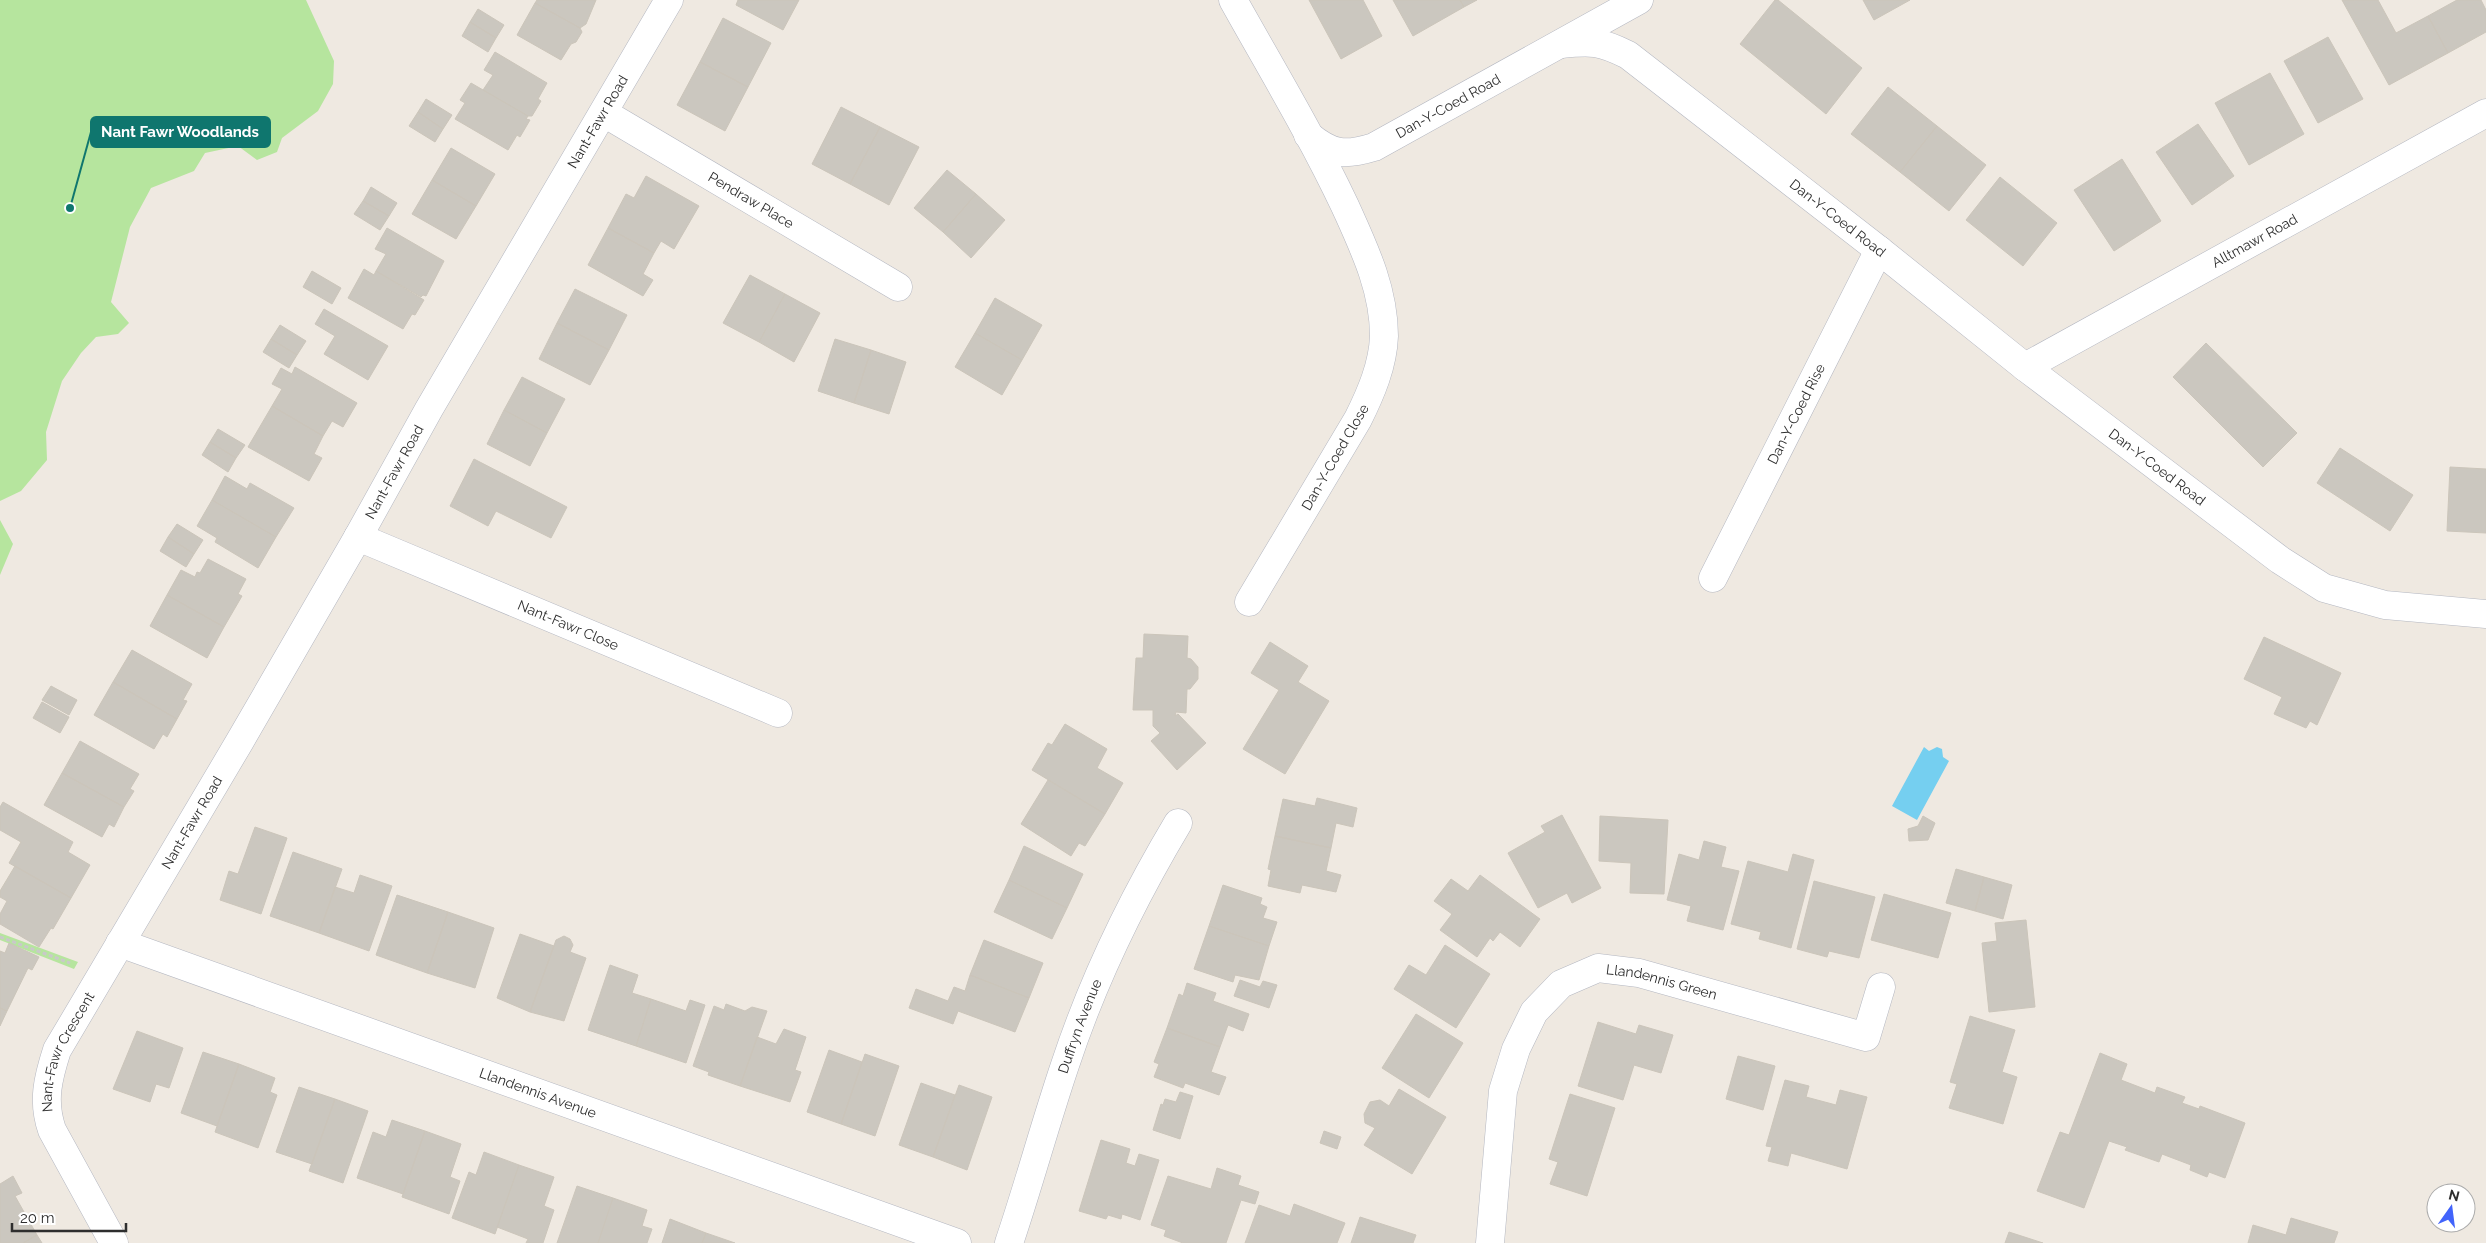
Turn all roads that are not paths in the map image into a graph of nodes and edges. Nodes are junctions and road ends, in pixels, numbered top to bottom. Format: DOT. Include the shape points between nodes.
graph roads {
  1 [pos="669,0"];
  2 [pos="1233,0"];
  3 [pos="1639,0"];
  4 [pos="1561,44"];
  5 [pos="2486,112"];
  6 [pos="604,113"];
  7 [pos="1308,135"];
  8 [pos="1878,250"];
  9 [pos="898,287"];
  10 [pos="2025,367"];
  11 [pos="358,537"];
  12 [pos="1713,578"];
  13 [pos="1249,602"];
  14 [pos="2486,614"];
  15 [pos="778,713"];
  16 [pos="1178,824"];
  17 [pos="120,943"];
  18 [pos="1881,987"];
  19 [pos="114,1243"];
  20 [pos="957,1243"];
  21 [pos="1009,1243"];
  22 [pos="1490,1243"];
  1 -- 6 [label="street, Nant-Fawr Road"];
  2 -- 7 [label="street, Dan-Y-Coed Road"];
  3 -- 4 [label="street"];
  4 -- 7 [label="street, Dan-Y-Coed Road" via="1374,147 1342,152 1325,149"];
  4 -- 8 [label="street, Dan-Y-Coed Road" via="1605,44 1628,55"];
  5 -- 10 [label="street, Alltmawr Road"];
  6 -- 9 [label="street, Pendraw Place"];
  6 -- 11 [label="street, Nant-Fawr Road" via="429,409"];
  7 -- 13 [label="street, Dan-Y-Coed Close" via="1330,175 1373,271 1381,303 1384,337 1371,392 1358,418"];
  8 -- 10 [label="street, Dan-Y-Coed Road"];
  8 -- 12 [label="street, Dan-Y-Coed Rise"];
  10 -- 14 [label="street, Dan-Y-Coed Road" via="2280,560 2324,588 2385,605"];
  11 -- 15 [label="street, Nant-Fawr Close"];
  11 -- 17 [label="street, Nant-Fawr Road"];
  16 -- 21 [label="street, Duffryn Avenue" via="1108,954 1084,1012"];
  17 -- 19 [label="street, Nant-Fawr Crescent" via="57,1050 45,1095 52,1130"];
  17 -- 20 [label="street, Llandennis Avenue"];
  18 -- 22 [label="street, Llandennis Green" via="1866,1037 1639,973 1598,968 1561,984 1534,1012 1516,1049 1503,1091"];
}
